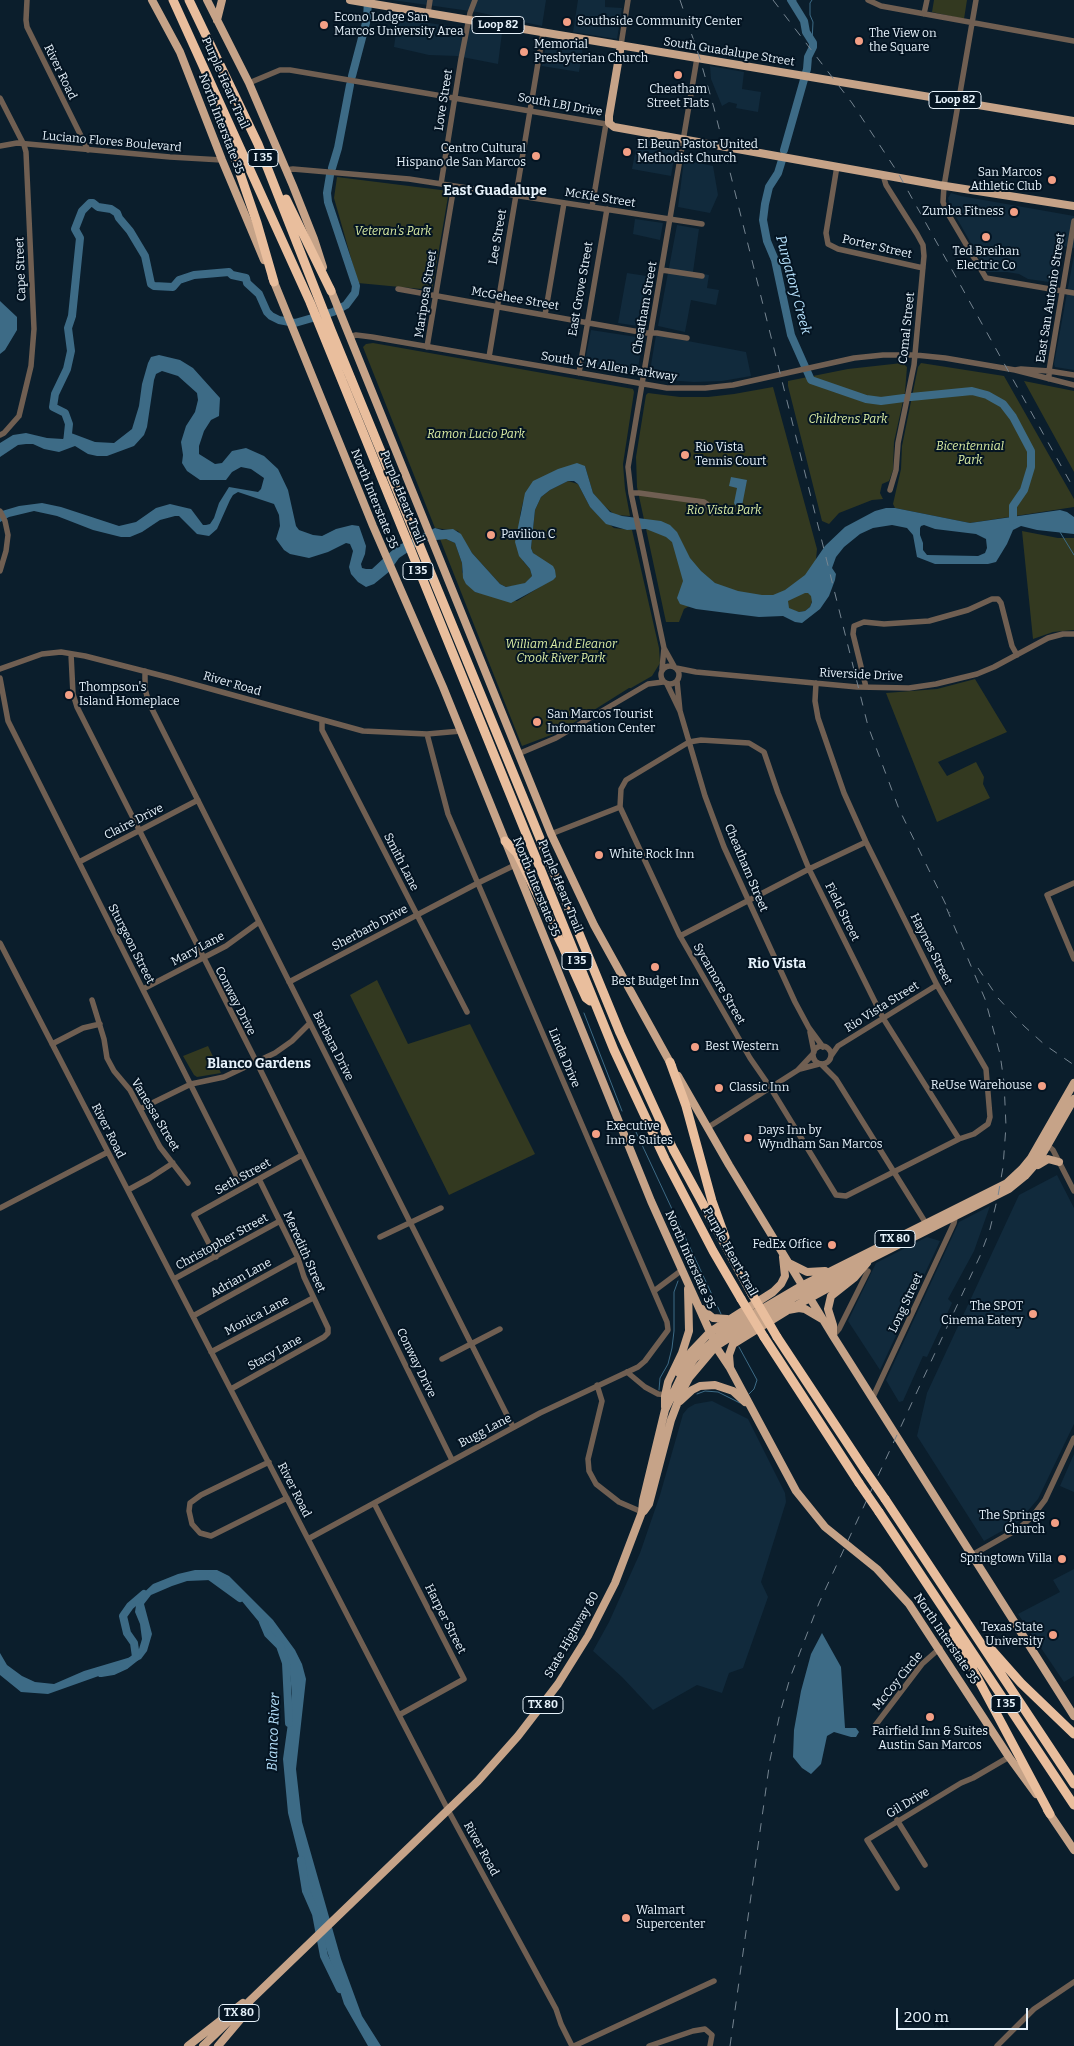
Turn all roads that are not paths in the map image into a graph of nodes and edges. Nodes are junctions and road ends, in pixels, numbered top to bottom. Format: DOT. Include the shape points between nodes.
graph roads {
  1 [pos="27,0"];
  2 [pos="173,0"];
  3 [pos="189,0"];
  4 [pos="207,0"];
  5 [pos="222,0"];
  6 [pos="350,0"];
  7 [pos="430,0"];
  8 [pos="475,0"];
  9 [pos="628,0"];
  10 [pos="927,0"];
  11 [pos="976,0"];
  12 [pos="869,1"];
  13 [pos="156,2"];
  14 [pos="428,13"];
  15 [pos="924,14"];
  16 [pos="217,20"];
  17 [pos="469,20"];
  18 [pos="972,24"];
  19 [pos="543,33"];
  20 [pos="1074,41"];
  21 [pos="620,45"];
  22 [pos="200,57"];
  23 [pos="697,58"];
  24 [pos="249,83"];
  25 [pos="0,98"];
  26 [pos="455,98"];
  27 [pos="959,101"];
  28 [pos="530,110"];
  29 [pos="1074,121"];
  30 [pos="608,124"];
  31 [pos="683,140"];
  32 [pos="24,145"];
  33 [pos="0,146"];
  34 [pos="88,150"];
  35 [pos="260,150"];
  36 [pos="222,160"];
  37 [pos="837,166"];
  38 [pos="286,170"];
  39 [pos="884,175"];
  40 [pos="441,184"];
  41 [pos="454,186"];
  42 [pos="944,186"];
  43 [pos="515,196"];
  44 [pos="564,203"];
  45 [pos="1074,206"];
  46 [pos="592,207"];
  47 [pos="606,209"];
  48 [pos="670,219"];
  49 [pos="1074,221"];
  50 [pos="702,224"];
  51 [pos="923,268"];
  52 [pos="662,270"];
  53 [pos="702,276"];
  54 [pos="275,285"];
  55 [pos="398,289"];
  56 [pos="1062,291"];
  57 [pos="331,292"];
  58 [pos="1074,293"];
  59 [pos="436,296"];
  60 [pos="497,306"];
  61 [pos="545,315"];
  62 [pos="587,322"];
  63 [pos="651,333"];
  64 [pos="349,337"];
  65 [pos="687,338"];
  66 [pos="427,347"];
  67 [pos="915,355"];
  68 [pos="489,357"];
  69 [pos="1015,370"];
  70 [pos="1049,371"];
  71 [pos="579,373"];
  72 [pos="1074,375"];
  73 [pos="1049,379"];
  74 [pos="642,384"];
  75 [pos="1074,385"];
  76 [pos="0,435"];
  77 [pos="890,490"];
  78 [pos="631,493"];
  79 [pos="0,511"];
  80 [pos="711,513"];
  81 [pos="0,571"];
  82 [pos="1074,634"];
  83 [pos="664,648"];
  84 [pos="71,654"];
  85 [pos="1016,655"];
  86 [pos="675,667"];
  87 [pos="0,669"];
  88 [pos="662,670"];
  89 [pos="145,671"];
  90 [pos="696,672"];
  91 [pos="0,678"];
  92 [pos="678,680"];
  93 [pos="665,683"];
  94 [pos="816,683"];
  95 [pos="648,684"];
  96 [pos="866,687"];
  97 [pos="680,711"];
  98 [pos="322,720"];
  99 [pos="461,731"];
  100 [pos="427,734"];
  101 [pos="689,742"];
  102 [pos="518,754"];
  103 [pos="198,800"];
  104 [pos="620,807"];
  105 [pos="139,831"];
  106 [pos="551,834"];
  107 [pos="505,841"];
  108 [pos="866,842"];
  109 [pos="79,862"];
  110 [pos="515,865"];
  111 [pos="809,869"];
  112 [pos="478,883"];
  113 [pos="1074,883"];
  114 [pos="748,901"];
  115 [pos="417,915"];
  116 [pos="259,922"];
  117 [pos="680,936"];
  118 [pos="0,943"];
  119 [pos="202,958"];
  120 [pos="1074,959"];
  121 [pos="289,982"];
  122 [pos="937,985"];
  123 [pos="143,989"];
  124 [pos="92,1000"];
  125 [pos="596,1008"];
  126 [pos="467,1012"];
  127 [pos="883,1018"];
  128 [pos="310,1023"];
  129 [pos="100,1024"];
  130 [pos="809,1028"];
  131 [pos="52,1044"];
  132 [pos="838,1046"];
  133 [pos="824,1047"];
  134 [pos="813,1053"];
  135 [pos="830,1057"];
  136 [pos="256,1061"];
  137 [pos="670,1062"];
  138 [pos="820,1064"];
  139 [pos="798,1070"];
  140 [pos="836,1079"];
  141 [pos="1074,1083"];
  142 [pos="191,1084"];
  143 [pos="770,1087"];
  144 [pos="1074,1099"];
  145 [pos="140,1109"];
  146 [pos="707,1128"];
  147 [pos="959,1139"];
  148 [pos="1045,1143"];
  149 [pos="108,1152"];
  150 [pos="302,1155"];
  151 [pos="1059,1162"];
  152 [pos="173,1163"];
  153 [pos="894,1172"];
  154 [pos="1025,1176"];
  155 [pos="259,1179"];
  156 [pos="240,1181"];
  157 [pos="188,1182"];
  158 [pos="128,1190"];
  159 [pos="1074,1191"];
  160 [pos="0,1208"];
  161 [pos="440,1208"];
  162 [pos="955,1218"];
  163 [pos="280,1222"];
  164 [pos="410,1222"];
  165 [pos="928,1227"];
  166 [pos="905,1234"];
  167 [pos="380,1237"];
  168 [pos="216,1257"];
  169 [pos="298,1258"];
  170 [pos="785,1258"];
  171 [pos="870,1259"];
  172 [pos="734,1263"];
  173 [pos="856,1266"];
  174 [pos="682,1270"];
  175 [pos="832,1270"];
  176 [pos="868,1271"];
  177 [pos="174,1279"];
  178 [pos="687,1282"];
  179 [pos="654,1291"];
  180 [pos="807,1291"];
  181 [pos="313,1298"];
  182 [pos="697,1303"];
  183 [pos="788,1310"];
  184 [pos="193,1316"];
  185 [pos="729,1319"];
  186 [pos="824,1320"];
  187 [pos="500,1328"];
  188 [pos="328,1333"];
  189 [pos="833,1336"];
  190 [pos="714,1339"];
  191 [pos="471,1344"];
  192 [pos="212,1352"];
  193 [pos="442,1360"];
  194 [pos="730,1368"];
  195 [pos="627,1372"];
  196 [pos="597,1385"];
  197 [pos="231,1389"];
  198 [pos="669,1396"];
  199 [pos="873,1397"];
  200 [pos="749,1406"];
  201 [pos="676,1407"];
  202 [pos="513,1427"];
  203 [pos="1074,1438"];
  204 [pos="452,1460"];
  205 [pos="268,1462"];
  206 [pos="661,1464"];
  207 [pos="287,1498"];
  208 [pos="374,1503"];
  209 [pos="642,1512"];
  210 [pos="308,1539"];
  211 [pos="972,1555"];
  212 [pos="930,1568"];
  213 [pos="938,1602"];
  214 [pos="940,1648"];
  215 [pos="399,1715"];
  216 [pos="1074,1716"];
  217 [pos="874,1727"];
  218 [pos="1074,1734"];
  219 [pos="1009,1757"];
  220 [pos="1074,1784"];
  221 [pos="1074,1805"];
  222 [pos="448,1810"];
  223 [pos="1050,1814"];
  224 [pos="897,1820"];
  225 [pos="1074,1850"];
  226 [pos="925,1865"];
  227 [pos="897,1888"];
  228 [pos="274,1979"];
  229 [pos="714,1981"];
  230 [pos="1074,1982"];
  231 [pos="188,2046"];
  232 [pos="203,2046"];
  233 [pos="218,2046"];
  234 [pos="573,2046"];
  235 [pos="650,2046"];
  236 [pos="710,2046"];
  237 [pos="996,2046"];
  1 -- 34 [label="street, River Road" via="27,28"];
  2 -- 22 [label="highway, Purple Heart Trail / I 35"];
  3 -- 35 [label="highway, Purple Heart Trail / I 35"];
  4 -- 16 [label="main road"];
  5 -- 16 [label="main road"];
  6 -- 14 [label="main road, South Guadalupe Street / Loop 82"];
  7 -- 14 [label="street"];
  8 -- 17 [label="street, Love Street"];
  9 -- 21 [label="street"];
  10 -- 15 [label="street"];
  11 -- 18 [label="street"];
  12 -- 15 [label="street"];
  13 -- 36 [label="main road, North Interstate 35" via="180,52"];
  14 -- 17 [label="main road, South Guadalupe Street / Loop 82"];
  15 -- 18 [label="street"];
  16 -- 24 [label="main road"];
  17 -- 19 [label="main road, South Guadalupe Street / Loop 82"];
  17 -- 26 [label="street, Love Street"];
  18 -- 20 [label="street"];
  18 -- 27 [label="street"];
  19 -- 21 [label="main road, South Guadalupe Street / Loop 82"];
  19 -- 28 [label="street, Lee Street"];
  21 -- 23 [label="main road, South Guadalupe Street / Loop 82"];
  21 -- 30 [label="main road"];
  22 -- 54 [label="highway"];
  22 -- 125 [label="highway, Purple Heart Trail / I 35" via="310,302"];
  23 -- 27 [label="main road, South Guadalupe Street / Loop 82"];
  23 -- 31 [label="street, Cheatham Street"];
  24 -- 26 [label="street, South LBJ Drive" via="286,70"];
  24 -- 38 [label="main road"];
  25 -- 32 [label="street, Cape Street"];
  26 -- 28 [label="street, South LBJ Drive"];
  26 -- 40 [label="street, Love Street"];
  27 -- 29 [label="main road, South Guadalupe Street / Loop 82"];
  27 -- 42 [label="street"];
  28 -- 30 [label="street, South LBJ Drive"];
  28 -- 43 [label="street, Lee Street"];
  30 -- 31 [label="main road, South LBJ Drive"];
  30 -- 46 [label="street"];
  31 -- 37 [label="main road, South LBJ Drive"];
  31 -- 48 [label="street, Cheatham Street"];
  32 -- 33 [label="street, Luciano Flores Boulevard"];
  32 -- 34 [label="street, Luciano Flores Boulevard"];
  32 -- 76 [label="street, Cape Street" via="34,340 19,416"];
  34 -- 36 [label="street, Luciano Flores Boulevard"];
  35 -- 57 [label="highway"];
  35 -- 172 [label="highway, Purple Heart Trail / I 35" via="631,1060"];
  36 -- 54 [label="main road, North Interstate 35"];
  37 -- 39 [label="main road, South LBJ Drive"];
  37 -- 51 [label="street, Porter Street" via="826,233 828,244"];
  38 -- 40 [label="street, McKie Street" via="292,168"];
  38 -- 57 [label="main road"];
  39 -- 42 [label="main road, South LBJ Drive"];
  39 -- 51 [label="street, Comal Street" via="886,184 923,245"];
  40 -- 41 [label="street, McKie Street"];
  41 -- 43 [label="street, McKie Street"];
  41 -- 59 [label="street, Mariposa Street"];
  42 -- 45 [label="main road, South LBJ Drive"];
  42 -- 56 [label="street" via="943,202 947,212 986,278"];
  43 -- 44 [label="street, McKie Street"];
  43 -- 60 [label="street, Lee Street"];
  44 -- 46 [label="street, McKie Street"];
  44 -- 61 [label="street"];
  46 -- 47 [label="street, McKie Street"];
  47 -- 48 [label="street, McKie Street"];
  47 -- 62 [label="street, East Grove Street"];
  48 -- 50 [label="street, McKie Street"];
  48 -- 52 [label="street, Cheatham Street"];
  49 -- 56 [label="street, East San Antonio Street"];
  51 -- 67 [label="street, Comal Street"];
  52 -- 53 [label="street"];
  52 -- 63 [label="street, Cheatham Street"];
  54 -- 99 [label="main road, North Interstate 35"];
  55 -- 59 [label="street, McGehee Street"];
  56 -- 58 [label="street"];
  56 -- 70 [label="street, East San Antonio Street"];
  57 -- 64 [label="main road"];
  59 -- 60 [label="street, McGehee Street"];
  59 -- 66 [label="street, Mariposa Street"];
  60 -- 61 [label="street, McGehee Street"];
  60 -- 68 [label="street, Lee Street"];
  61 -- 62 [label="street, McGehee Street"];
  62 -- 63 [label="street, McGehee Street"];
  62 -- 71 [label="street, East Grove Street"];
  63 -- 65 [label="street, McGehee Street"];
  63 -- 74 [label="street, Cheatham Street"];
  64 -- 66 [label="street, South C M Allen Parkway"];
  64 -- 102 [label="main road"];
  66 -- 68 [label="street, South C M Allen Parkway"];
  67 -- 69 [label="street, South C M Allen Parkway"];
  67 -- 74 [label="street, South C M Allen Parkway" via="874,356 747,383 705,388"];
  67 -- 77 [label="street, Comal Street"];
  68 -- 71 [label="street, South C M Allen Parkway"];
  69 -- 70 [label="street, South C M Allen Parkway"];
  69 -- 73 [label="street, South C M Allen Parkway"];
  70 -- 72 [label="street, South C M Allen Parkway"];
  70 -- 73 [label="street, East San Antonio Street"];
  71 -- 74 [label="street, South C M Allen Parkway"];
  73 -- 75 [label="street, South C M Allen Parkway"];
  74 -- 78 [label="street, Cheatham Street" via="629,455"];
  78 -- 80 [label="street" via="704,502"];
  78 -- 83 [label="street, Cheatham Street"];
  79 -- 81 [label="street" via="5,521 7,542"];
  82 -- 85 [label="street, Riverside Drive" via="1048,638"];
  83 -- 86 [label="street, Cheatham Street"];
  83 -- 88 [label="street, Cheatham Street"];
  84 -- 87 [label="street, River Road" via="42,654"];
  84 -- 89 [label="street, River Road"];
  84 -- 105 [label="street, Conway Drive" via="73,694 77,707"];
  85 -- 96 [label="street, Riverside Drive" via="977,674 936,684 909,688"];
  85 -- 96 [label="street" via="998,599 929,621 864,622 854,626 853,634"];
  86 -- 88 [label="street" via="668,666"];
  86 -- 90 [label="street, Riverside Drive"];
  86 -- 92 [label="street" via="679,672"];
  88 -- 93 [label="street"];
  88 -- 95 [label="street"];
  89 -- 98 [label="street, River Road"];
  89 -- 103 [label="street, Barbara Drive" via="149,703"];
  90 -- 92 [label="street, Riverside Drive"];
  90 -- 94 [label="street, Riverside Drive"];
  91 -- 109 [label="street, Sturgeon Street" via="7,715"];
  92 -- 93 [label="street" via="672,684"];
  92 -- 97 [label="street, Cheatham Street"];
  93 -- 95 [label="street"];
  93 -- 97 [label="street, Cheatham Street"];
  94 -- 96 [label="street, Riverside Drive"];
  94 -- 108 [label="street, Haynes Street" via="815,702 820,726"];
  95 -- 102 [label="street" via="556,738"];
  97 -- 101 [label="street, Cheatham Street"];
  98 -- 100 [label="street, River Road" via="363,731"];
  98 -- 115 [label="street, Smith Lane" via="322,730"];
  99 -- 100 [label="street, River Road"];
  99 -- 107 [label="main road, North Interstate 35"];
  100 -- 112 [label="street, Linda Drive" via="448,814"];
  101 -- 104 [label="street" via="626,780 621,789"];
  101 -- 111 [label="street, Field Street" via="749,743 764,752"];
  101 -- 114 [label="street, Cheatham Street" via="724,848"];
  102 -- 106 [label="main road"];
  103 -- 105 [label="street, Claire Drive"];
  103 -- 116 [label="street, Barbara Drive"];
  104 -- 106 [label="street"];
  104 -- 117 [label="street, Sycamore Street"];
  105 -- 109 [label="street, Claire Drive"];
  105 -- 119 [label="street, Conway Drive"];
  106 -- 137 [label="main road" via="594,925"];
  107 -- 110 [label="main road, North Interstate 35"];
  107 -- 125 [label="highway" via="517,853 586,998"];
  108 -- 111 [label="street"];
  108 -- 122 [label="street, Haynes Street"];
  109 -- 123 [label="street, Sturgeon Street"];
  110 -- 112 [label="street, Sherbarb Drive"];
  110 -- 174 [label="main road, North Interstate 35"];
  111 -- 114 [label="street"];
  111 -- 127 [label="street, Field Street"];
  112 -- 115 [label="street, Sherbarb Drive"];
  112 -- 179 [label="street, Linda Drive"];
  113 -- 120 [label="street" via="1047,896"];
  114 -- 117 [label="street"];
  114 -- 130 [label="street, Cheatham Street"];
  115 -- 121 [label="street, Sherbarb Drive"];
  115 -- 126 [label="street, Smith Lane"];
  116 -- 119 [label="street, Mary Lane" via="239,938"];
  116 -- 121 [label="street, Barbara Drive"];
  117 -- 143 [label="street, Sycamore Street"];
  118 -- 131 [label="street, River Road"];
  119 -- 123 [label="street, Mary Lane"];
  119 -- 136 [label="street, Conway Drive"];
  121 -- 128 [label="street, Barbara Drive"];
  122 -- 127 [label="street, Rio Vista Street"];
  122 -- 147 [label="street, Haynes Street" via="986,1069 988,1124"];
  123 -- 142 [label="street, Sturgeon Street"];
  124 -- 129 [label="street, Vanessa Street"];
  125 -- 213 [label="highway, Purple Heart Trail / I 35, bridge" via="665,1158 741,1299"];
  127 -- 132 [label="street, Rio Vista Street"];
  127 -- 147 [label="street, Field Street"];
  128 -- 136 [label="street" via="284,1047"];
  128 -- 164 [label="street, Barbara Drive"];
  129 -- 131 [label="street" via="83,1028"];
  129 -- 145 [label="street, Vanessa Street" via="107,1058"];
  130 -- 133 [label="street, Cheatham Street"];
  130 -- 134 [label="street, Cheatham Street"];
  131 -- 149 [label="street, River Road"];
  132 -- 133 [label="street, Rio Vista Street"];
  132 -- 135 [label="street, Rio Vista Street"];
  133 -- 134 [label="street" via="818,1047"];
  133 -- 135 [label="street"];
  134 -- 138 [label="street" via="814,1060"];
  134 -- 139 [label="street"];
  135 -- 138 [label="street" via="827,1063"];
  135 -- 140 [label="street"];
  136 -- 142 [label="street" via="224,1077"];
  136 -- 150 [label="street, Conway Drive"];
  137 -- 146 [label="main road"];
  137 -- 172 [label="highway"];
  138 -- 139 [label="street"];
  138 -- 140 [label="street"];
  139 -- 143 [label="street"];
  140 -- 153 [label="street"];
  141 -- 148 [label="main road, TX 80"];
  142 -- 145 [label="street"];
  142 -- 156 [label="street, Sturgeon Street"];
  143 -- 146 [label="street"];
  143 -- 153 [label="street, Sycamore Street" via="836,1195 846,1196"];
  144 -- 148 [label="main road, TX 80"];
  145 -- 152 [label="street, Vanessa Street" via="154,1137"];
  146 -- 170 [label="main road"];
  147 -- 153 [label="street, Haynes Street"];
  148 -- 151 [label="street"];
  148 -- 154 [label="main road, TX 80"];
  148 -- 165 [label="main road, TX 80" via="1007,1182"];
  149 -- 158 [label="street, River Road"];
  149 -- 160 [label="street"];
  150 -- 155 [label="street, Seth Street"];
  150 -- 204 [label="street, Conway Drive"];
  151 -- 154 [label="main road" via="1045,1160"];
  151 -- 159 [label="street"];
  152 -- 157 [label="street, Vanessa Street"];
  152 -- 158 [label="street"];
  153 -- 165 [label="street"];
  154 -- 162 [label="main road, TX 80" via="998,1196"];
  155 -- 163 [label="street, Meredith Street"];
  155 -- 168 [label="street, Seth Street" via="194,1216"];
  158 -- 177 [label="street, River Road"];
  161 -- 164 [label="street"];
  162 -- 165 [label="main road, TX 80"];
  162 -- 199 [label="street, Long Street"];
  163 -- 168 [label="street, Christopher Street"];
  163 -- 169 [label="street, Meredith Street"];
  164 -- 167 [label="street"];
  164 -- 191 [label="street, Barbara Drive"];
  165 -- 166 [label="main road, TX 80"];
  165 -- 171 [label="main road, TX 80"];
  166 -- 173 [label="main road" via="896,1243"];
  166 -- 175 [label="main road, TX 80"];
  168 -- 177 [label="street, Christopher Street"];
  169 -- 181 [label="street, Meredith Street"];
  169 -- 184 [label="street, Adrian Lane"];
  170 -- 175 [label="main road" via="796,1268 807,1272"];
  170 -- 180 [label="main road"];
  170 -- 185 [label="main road" via="785,1276 781,1284"];
  171 -- 173 [label="main road, TX 80"];
  171 -- 189 [label="main road" via="855,1277 831,1296 828,1309"];
  172 -- 212 [label="highway, Purple Heart Trail / I 35, bridge" via="777,1336"];
  173 -- 180 [label="main road" via="847,1277"];
  174 -- 178 [label="main road, North Interstate 35"];
  174 -- 179 [label="street"];
  175 -- 180 [label="main road, TX 80"];
  176 -- 189 [label="street"];
  177 -- 184 [label="street, River Road"];
  178 -- 182 [label="main road, North Interstate 35"];
  178 -- 198 [label="main road" via="689,1331 668,1382"];
  179 -- 195 [label="street, Linda Drive" via="668,1322 668,1330 646,1361"];
  180 -- 183 [label="main road"];
  180 -- 186 [label="main road"];
  180 -- 190 [label="main road, State Highway 80 / TX 80"];
  181 -- 188 [label="street, Meredith Street"];
  181 -- 192 [label="street, Monica Lane"];
  182 -- 185 [label="main road" via="713,1318"];
  182 -- 190 [label="main road, North Interstate 35"];
  183 -- 186 [label="main road" via="805,1309"];
  183 -- 194 [label="main road" via="733,1344 729,1355"];
  184 -- 192 [label="street, River Road"];
  185 -- 190 [label="main road"];
  186 -- 189 [label="main road"];
  187 -- 191 [label="street"];
  188 -- 197 [label="street, Stacy Lane"];
  189 -- 199 [label="main road"];
  190 -- 194 [label="main road, North Interstate 35"];
  190 -- 198 [label="main road, State Highway 80 / TX 80" via="687,1368"];
  190 -- 201 [label="main road, State Highway 80 / TX 80" via="689,1378"];
  191 -- 193 [label="street"];
  191 -- 202 [label="street, Barbara Drive"];
  192 -- 197 [label="street, River Road"];
  194 -- 200 [label="main road, North Interstate 35"];
  195 -- 196 [label="street, Bugg Lane"];
  195 -- 198 [label="street" via="644,1387"];
  196 -- 202 [label="street, Bugg Lane"];
  196 -- 209 [label="street" via="602,1401 588,1459 589,1471 596,1484 619,1502"];
  197 -- 205 [label="street, River Road"];
  198 -- 206 [label="main road" via="671,1408 660,1455"];
  198 -- 209 [label="main road, State Highway 80 / TX 80"];
  199 -- 211 [label="main road"];
  200 -- 201 [label="main road" via="733,1390 716,1385 692,1390"];
  200 -- 214 [label="main road, North Interstate 35" via="796,1492 809,1509 837,1539 877,1569 897,1590"];
  201 -- 206 [label="main road, State Highway 80 / TX 80"];
  202 -- 204 [label="street, Bugg Lane"];
  203 -- 211 [label="street" via="1048,1495 1032,1517 1018,1530"];
  204 -- 208 [label="street, Bugg Lane"];
  205 -- 207 [label="street, River Road"];
  205 -- 207 [label="street" via="190,1503 192,1524 200,1533 211,1536"];
  206 -- 209 [label="main road, State Highway 80 / TX 80" via="649,1504"];
  207 -- 210 [label="street, River Road"];
  208 -- 210 [label="street, Bugg Lane"];
  208 -- 215 [label="street, Harper Street" via="464,1679"];
  209 -- 222 [label="main road, State Highway 80 / TX 80" via="615,1583 558,1684 502,1755"];
  210 -- 215 [label="street, River Road"];
  211 -- 216 [label="main road"];
  212 -- 218 [label="highway" via="1008,1670"];
  212 -- 220 [label="highway, Purple Heart Trail / I 35"];
  213 -- 221 [label="highway, Purple Heart Trail / I 35"];
  213 -- 223 [label="highway"];
  214 -- 217 [label="street, McCoy Circle" via="922,1664"];
  214 -- 219 [label="main road, North Interstate 35"];
  215 -- 222 [label="street, River Road"];
  219 -- 223 [label="main road, North Interstate 35"];
  219 -- 224 [label="street, Gil Drive"];
  222 -- 228 [label="main road, State Highway 80 / TX 80"];
  222 -- 234 [label="street, River Road" via="512,1925"];
  223 -- 225 [label="main road, North Interstate 35"];
  224 -- 226 [label="street"];
  224 -- 227 [label="street, Gil Drive" via="867,1840"];
  228 -- 231 [label="main road"];
  228 -- 232 [label="main road, TX 80"];
  228 -- 233 [label="main road"];
  229 -- 234 [label="street"];
  230 -- 237 [label="street" via="1034,2009"];
  235 -- 236 [label="street" via="693,2031 706,2030 712,2036"];
}
